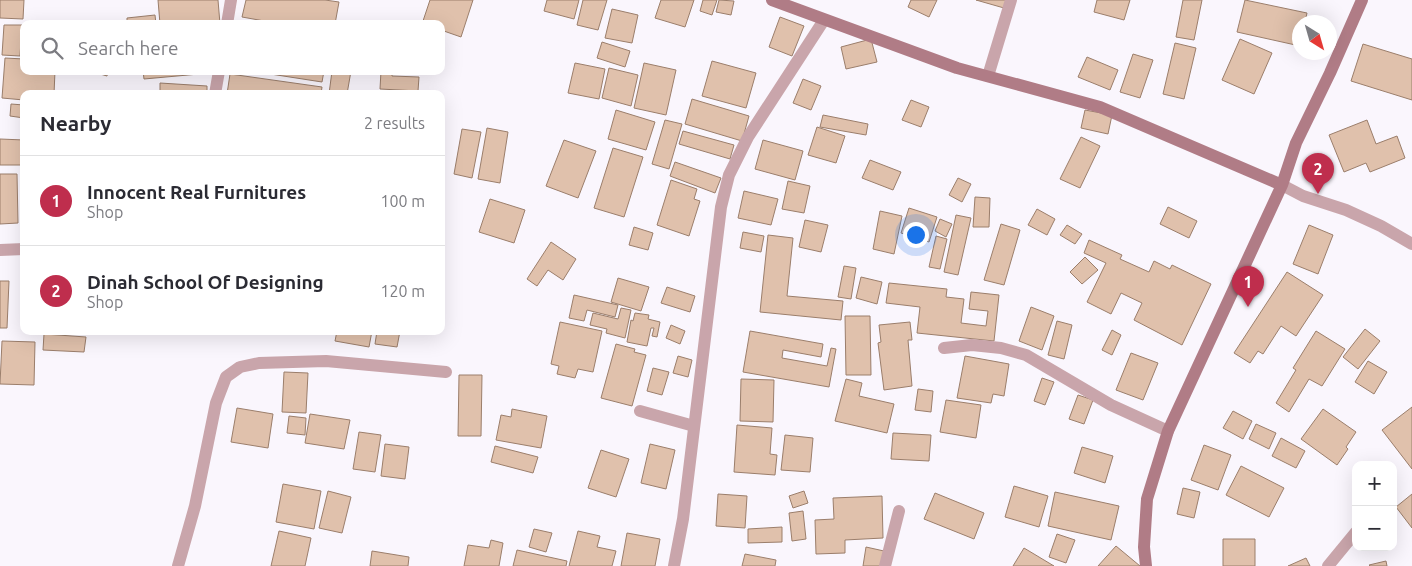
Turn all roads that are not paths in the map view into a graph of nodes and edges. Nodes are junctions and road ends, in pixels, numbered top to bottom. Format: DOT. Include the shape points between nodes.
graph roads {
  1 [pos="231,0"];
  2 [pos="772,0"];
  3 [pos="1011,0"];
  4 [pos="1362,0"];
  5 [pos="790,3"];
  6 [pos="228,20"];
  7 [pos="824,20"];
  8 [pos="218,75"];
  9 [pos="988,76"];
  10 [pos="216,90"];
  11 [pos="1282,184"];
  12 [pos="1412,244"];
  13 [pos="20,249"];
  14 [pos="0,250"];
  15 [pos="944,348"];
  16 [pos="446,372"];
  17 [pos="640,411"];
  18 [pos="694,426"];
  19 [pos="1168,431"];
  20 [pos="899,511"];
  21 [pos="1352,537"];
  22 [pos="178,566"];
  23 [pos="674,566"];
  24 [pos="885,566"];
  25 [pos="1146,566"];
  26 [pos="1328,566"];
  1 -- 6 [label="street"];
  2 -- 5 [label="street"];
  3 -- 9 [label="street"];
  4 -- 11 [label="street" via="1296,143"];
  5 -- 7 [label="street"];
  7 -- 9 [label="street"];
  7 -- 18 [label="street" via="748,138 730,175 721,207"];
  8 -- 10 [label="street"];
  9 -- 11 [label="street" via="1100,107"];
  11 -- 12 [label="street" via="1303,196 1355,214"];
  11 -- 19 [label="street"];
  13 -- 14 [label="street"];
  15 -- 19 [label="street" via="972,344 1026,355 1111,405"];
  16 -- 22 [label="street" via="326,361 259,363 240,367 226,377 216,403 195,506"];
  17 -- 18 [label="street"];
  18 -- 23 [label="street"];
  19 -- 25 [label="street" via="1147,499"];
  20 -- 24 [label="street"];
  21 -- 26 [label="street"];
}
